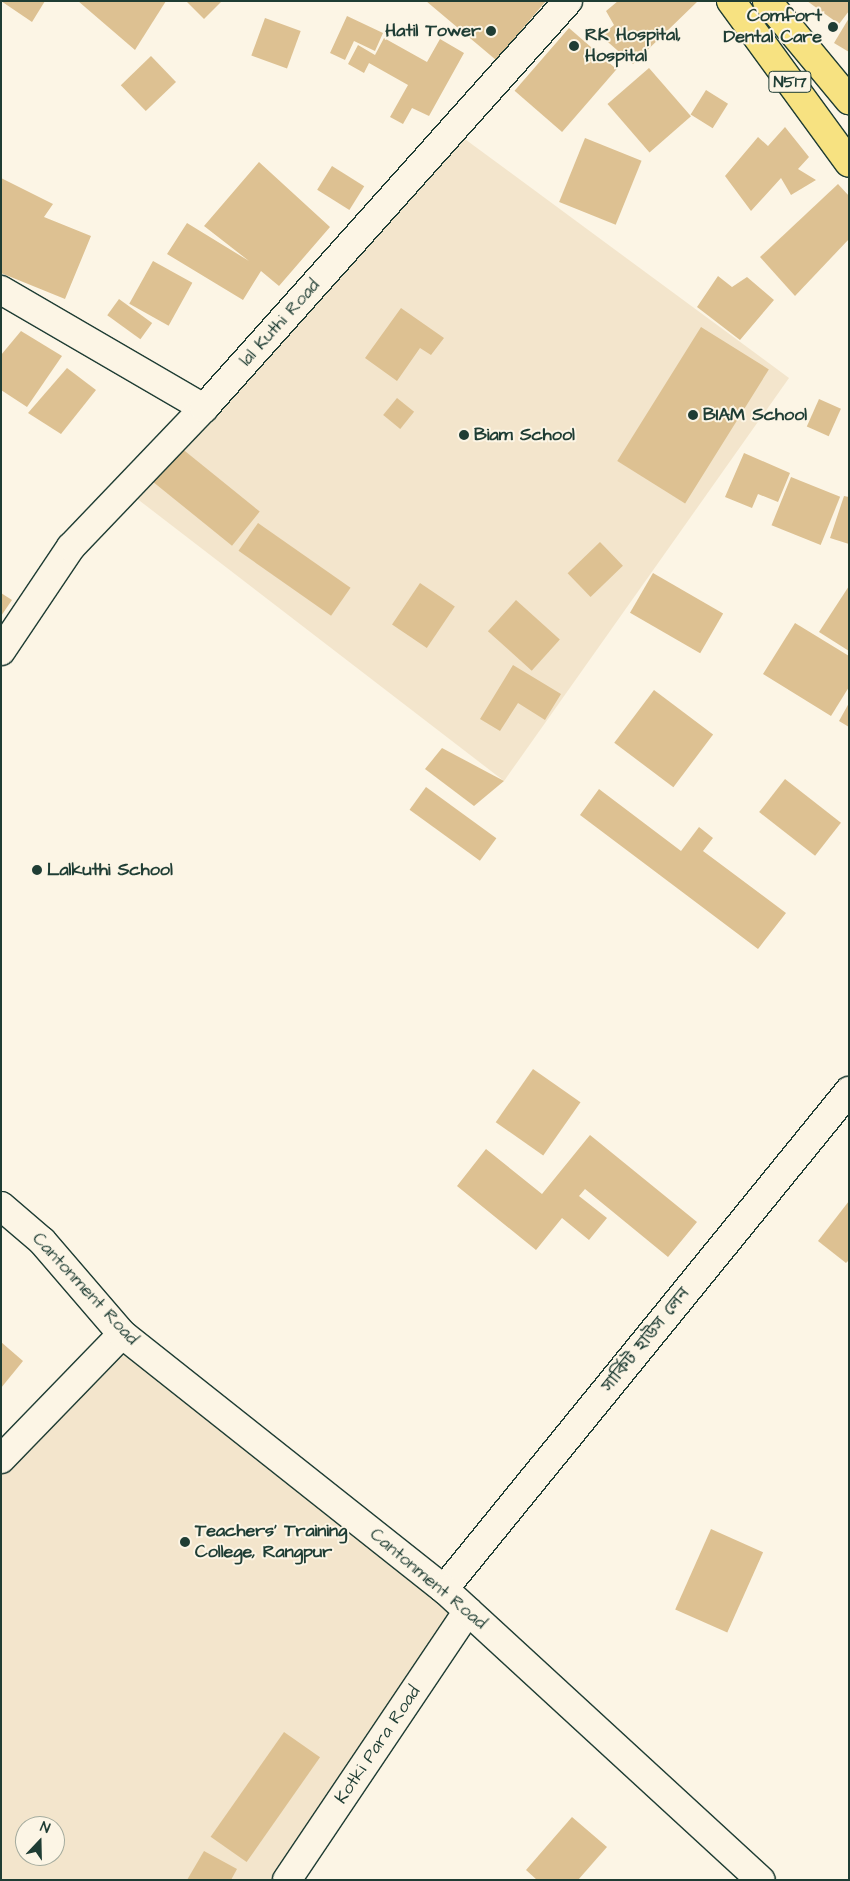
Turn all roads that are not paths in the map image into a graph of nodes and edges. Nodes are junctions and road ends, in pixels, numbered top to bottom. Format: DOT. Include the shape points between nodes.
graph roads {
  1 [pos="568,1"];
  2 [pos="731,1"];
  3 [pos="767,1"];
  4 [pos="849,100"];
  5 [pos="849,163"];
  6 [pos="1,290"];
  7 [pos="204,408"];
  8 [pos="1,651"];
  9 [pos="849,1091"];
  10 [pos="1,1206"];
  11 [pos="122,1334"];
  12 [pos="1,1459"];
  13 [pos="444,1589"];
  14 [pos="468,1611"];
  15 [pos="287,1880"];
  16 [pos="760,1880"];
  1 -- 7 [label="street, lal Kuthi Road"];
  2 -- 5 [label="highway, N517"];
  3 -- 4 [label="highway, N517"];
  6 -- 7 [label="street"];
  7 -- 8 [label="street, lal Kuthi Road" via="71,547"];
  9 -- 13 [label="street, সার্কিট হাউস লেন"];
  10 -- 11 [label="street, Cantonment Road" via="42,1241"];
  11 -- 12 [label="street"];
  11 -- 13 [label="street, Cantonment Road"];
  13 -- 14 [label="street, Cantonment Road"];
  14 -- 15 [label="street, Kotki Para Road"];
  14 -- 16 [label="street, Cantonment Road"];
}
